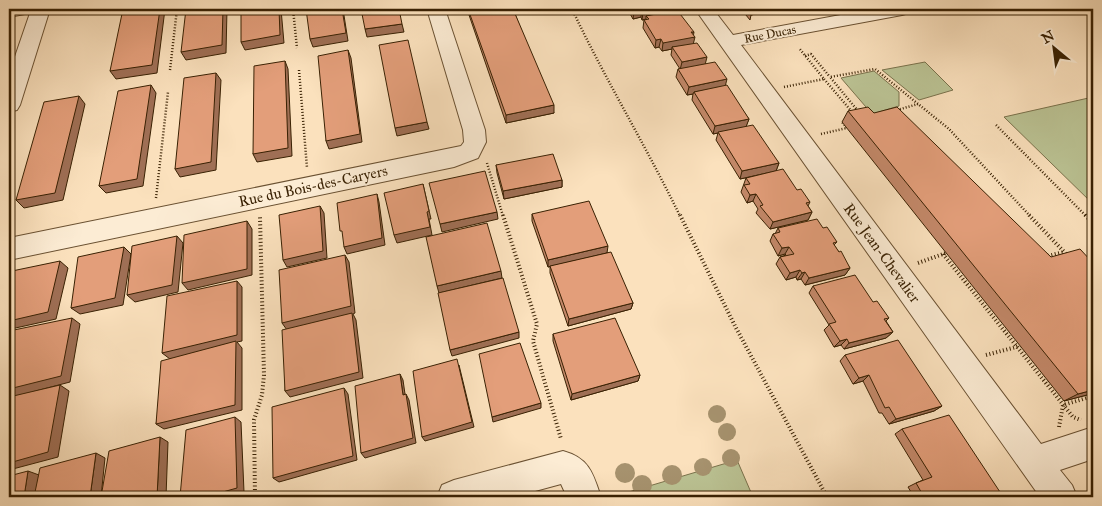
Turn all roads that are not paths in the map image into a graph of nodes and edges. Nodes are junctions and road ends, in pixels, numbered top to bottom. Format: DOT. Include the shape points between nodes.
graph roads {
  1 [pos="24,9"];
  2 [pos="41,9"];
  3 [pos="436,9"];
  4 [pos="704,9"];
  5 [pos="902,9"];
  6 [pos="9,11"];
  7 [pos="727,42"];
  8 [pos="9,105"];
  9 [pos="9,249"];
  10 [pos="1091,439"];
  11 [pos="1034,462"];
  12 [pos="454,497"];
  13 [pos="584,497"];
  14 [pos="1060,497"];
  1 -- 6 [label="street"];
  2 -- 8 [label="street"];
  3 -- 9 [label="street, Rue du Bois-des-Caryers" via="474,130 475,142 470,152"];
  4 -- 7 [label="street, Rue Jean-Chevalier"];
  5 -- 7 [label="street, Rue Ducas"];
  7 -- 11 [label="street, Rue Jean-Chevalier"];
  10 -- 11 [label="street"];
  11 -- 14 [label="street, Rue Jean-Chevalier"];
  12 -- 13 [label="street" via="553,468 565,454"];
}
